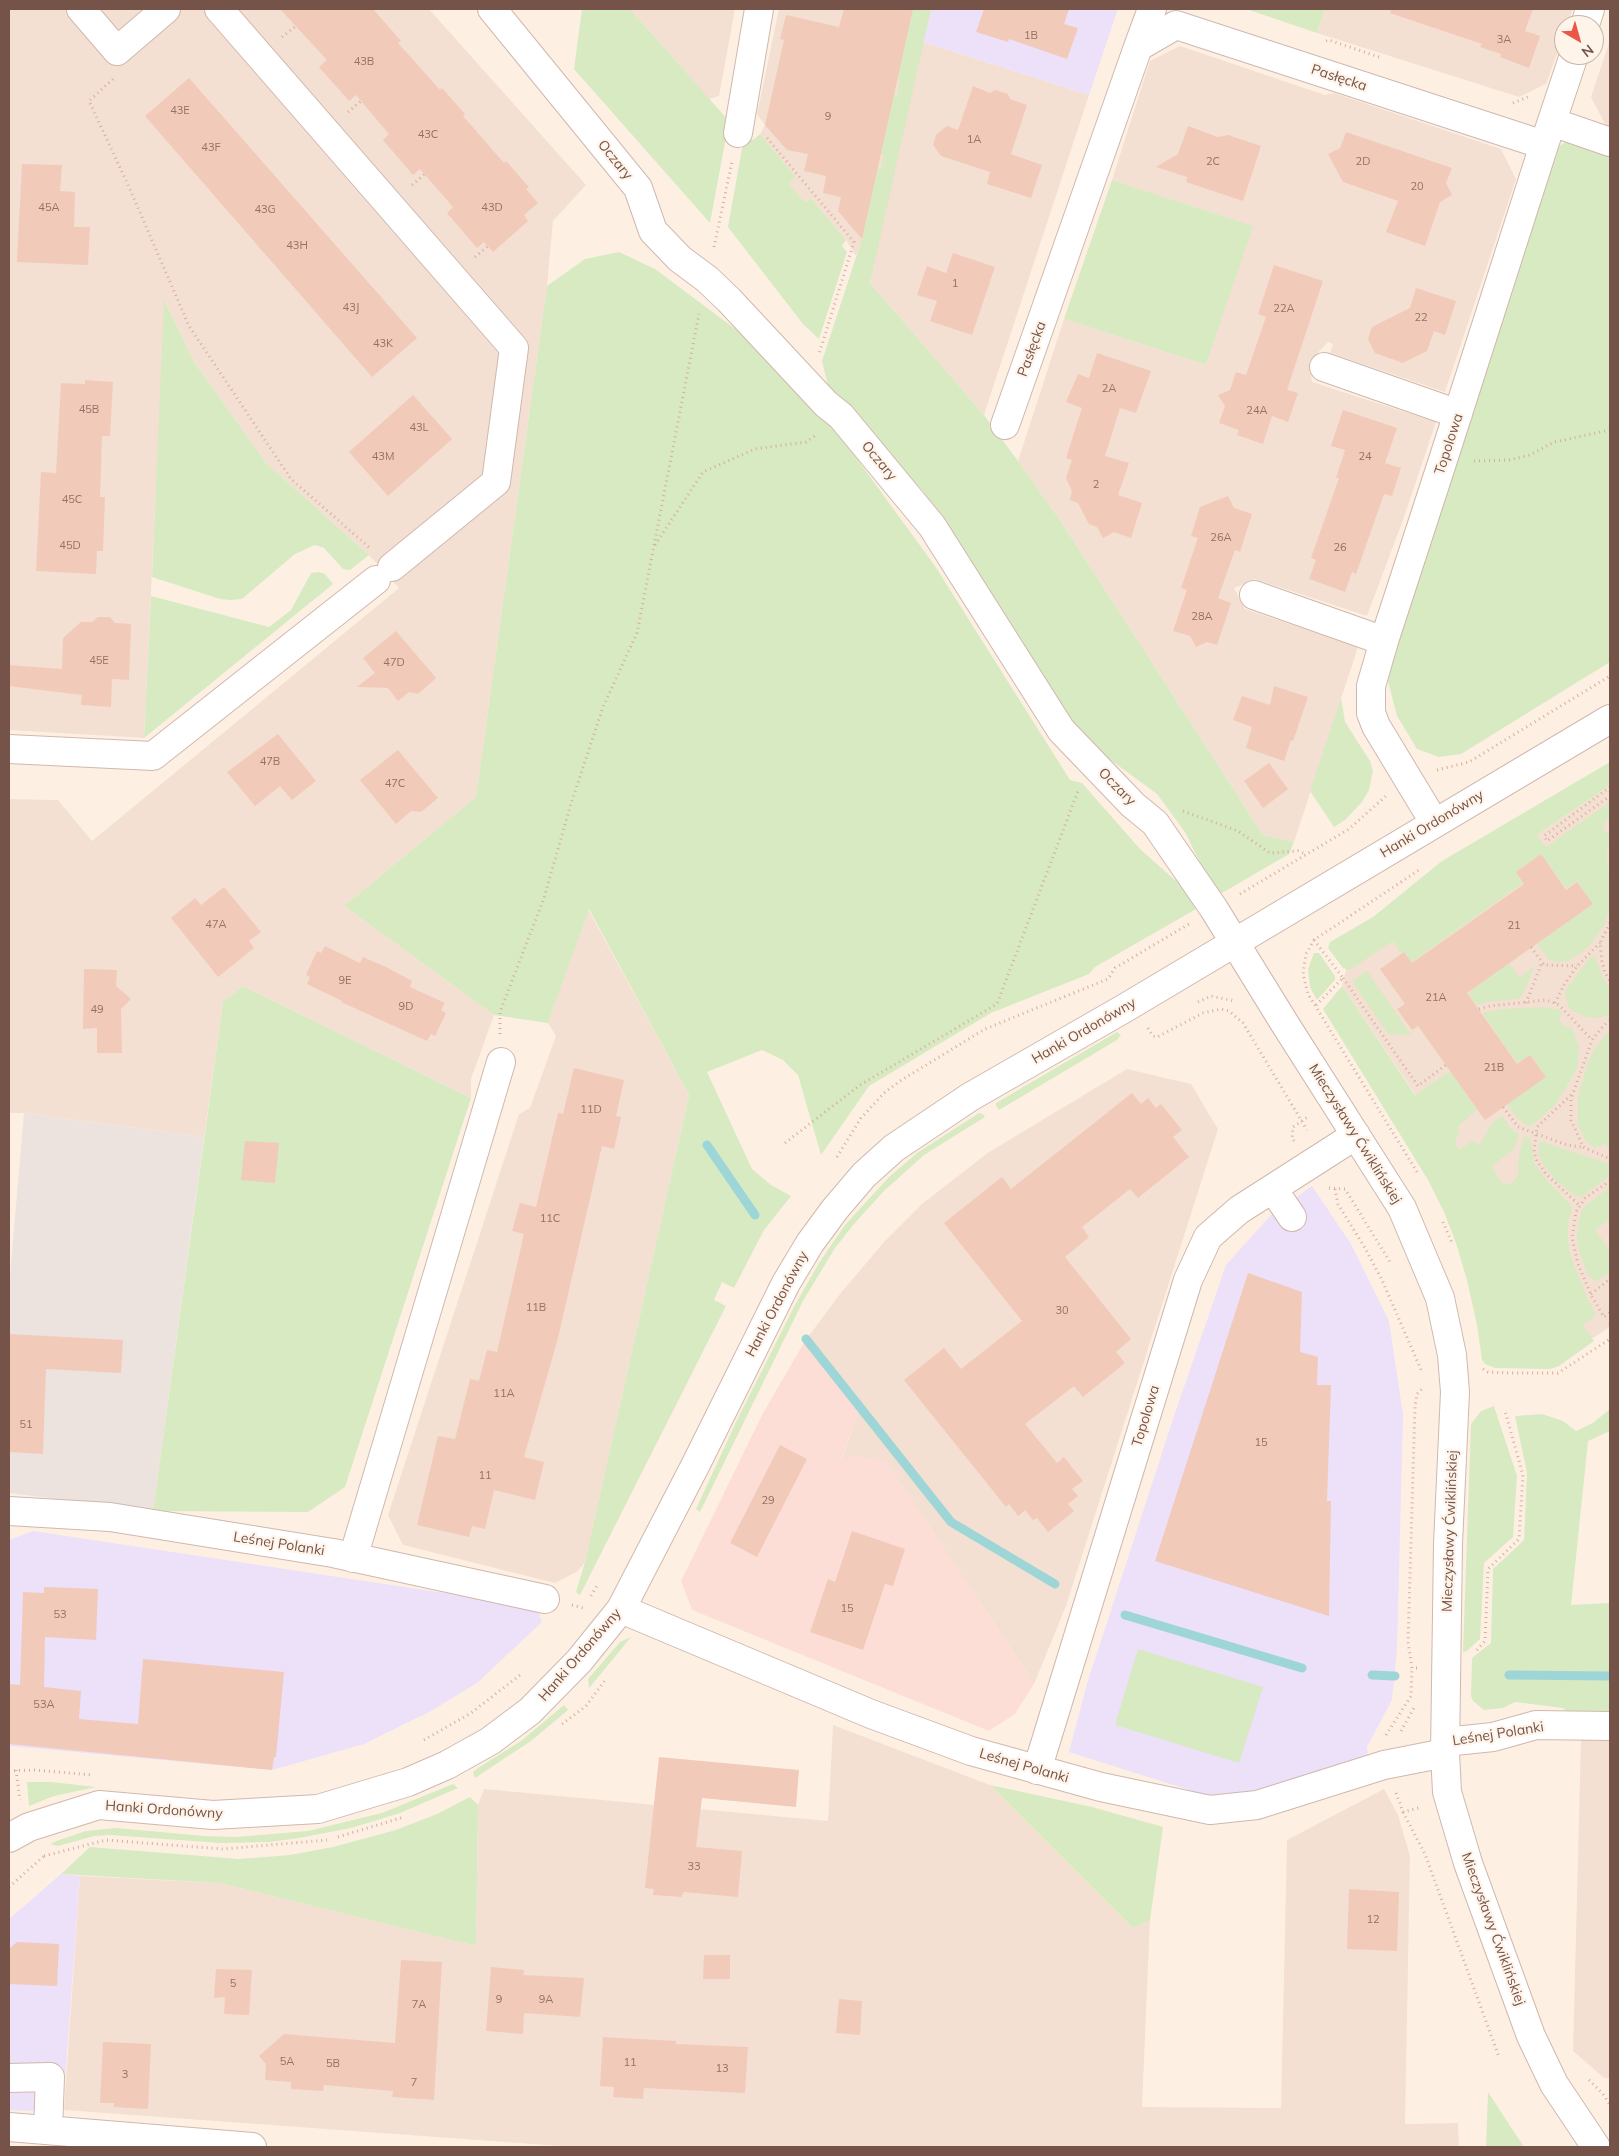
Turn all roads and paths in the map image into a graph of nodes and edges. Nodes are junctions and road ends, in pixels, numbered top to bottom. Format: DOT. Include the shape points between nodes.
graph roads {
  1 [pos="81,9"];
  2 [pos="166,9"];
  3 [pos="218,9"];
  4 [pos="492,9"];
  5 [pos="759,9"];
  6 [pos="1152,9"];
  7 [pos="1169,17"];
  8 [pos="1322,43"];
  9 [pos="1138,47"];
  10 [pos="117,51"];
  11 [pos="1385,59"];
  12 [pos="1571,65"];
  13 [pos="1529,96"];
  14 [pos="1505,100"];
  15 [pos="740,121"];
  16 [pos="1548,133"];
  17 [pos="1610,142"];
  18 [pos="707,279"];
  19 [pos="817,360"];
  20 [pos="1324,368"];
  21 [pos="1458,414"];
  22 [pos="841,416"];
  23 [pos="1005,425"];
  24 [pos="1610,430"];
  25 [pos="1444,460"];
  26 [pos="654,547"];
  27 [pos="384,574"];
  28 [pos="1254,595"];
  29 [pos="1384,640"];
  30 [pos="1610,676"];
  31 [pos="1610,719"];
  32 [pos="9,749"];
  33 [pos="1090,760"];
  34 [pos="1434,771"];
  35 [pos="1610,787"];
  36 [pos="1610,796"];
  37 [pos="1178,809"];
  38 [pos="1434,822"];
  39 [pos="1307,854"];
  40 [pos="1421,868"];
  41 [pos="1610,923"];
  42 [pos="1235,941"];
  43 [pos="1600,943"];
  44 [pos="1531,947"];
  45 [pos="1542,962"];
  46 [pos="1577,966"];
  47 [pos="1115,968"];
  48 [pos="1343,978"];
  49 [pos="1610,981"];
  50 [pos="1134,1002"];
  51 [pos="1526,1003"];
  52 [pos="1555,1004"];
  53 [pos="1479,1010"];
  54 [pos="1610,1021"];
  55 [pos="1285,1024"];
  56 [pos="1592,1040"];
  57 [pos="501,1062"];
  58 [pos="1446,1065"];
  59 [pos="1572,1093"];
  60 [pos="1503,1107"];
  61 [pos="1536,1134"];
  62 [pos="1356,1135"];
  63 [pos="785,1144"];
  64 [pos="1583,1147"];
  65 [pos="1324,1157"];
  66 [pos="1610,1159"];
  67 [pos="1610,1181"];
  68 [pos="1273,1189"];
  69 [pos="1580,1206"];
  70 [pos="1292,1217"];
  71 [pos="1610,1279"];
  72 [pos="1591,1294"];
  73 [pos="1610,1312"];
  74 [pos="1610,1339"];
  75 [pos="1506,1373"];
  76 [pos="1428,1392"];
  77 [pos="9,1511"];
  78 [pos="353,1558"];
  79 [pos="545,1599"];
  80 [pos="621,1609"];
  81 [pos="1414,1708"];
  82 [pos="1610,1726"];
  83 [pos="1445,1747"];
  84 [pos="1402,1761"];
  85 [pos="1037,1770"];
  86 [pos="1452,1808"];
  87 [pos="1403,1812"];
  88 [pos="9,1838"];
  89 [pos="1499,2057"];
  90 [pos="9,2078"];
  91 [pos="9,2127"];
  92 [pos="48,2130"];
  93 [pos="252,2147"];
  94 [pos="1596,2147"];
  1 -- 10 [label="street"];
  2 -- 10 [label="street"];
  3 -- 27 [label="street" via="514,348 496,482"];
  4 -- 18 [label="street, Oczary" via="638,188 653,231 680,259"];
  5 -- 15 [label="street"];
  6 -- 9 [label="street, Pasłęcka"];
  7 -- 9 [label="street, Pasłęcka"];
  7 -- 16 [label="street, Pasłęcka"];
  8 -- 11 [label="path" via="1329,40"];
  9 -- 23 [label="street, Pasłęcka"];
  10 -- 27 [label="path" via="120,72 89,101 189,326 291,478"];
  12 -- 16 [label="street, Topolowa"];
  13 -- 14 [label="path" via="1514,103"];
  15 -- 18 [label="path"];
  15 -- 19 [label="path" via="854,242"];
  16 -- 17 [label="street, Pasłęcka"];
  16 -- 21 [label="street, Topolowa"];
  18 -- 22 [label="street, Oczary"];
  18 -- 26 [label="path"];
  20 -- 21 [label="street"];
  21 -- 25 [label="street, Topolowa"];
  22 -- 26 [label="path" via="806,442 755,449 703,472"];
  22 -- 33 [label="street, Oczary" via="932,526 1061,730"];
  24 -- 25 [label="path" via="1554,442 1530,455 1509,460"];
  25 -- 29 [label="street, Topolowa"];
  26 -- 57 [label="path" via="637,633 603,707 544,898 500,1012"];
  27 -- 32 [label="street" via="153,756"];
  28 -- 29 [label="street"];
  29 -- 38 [label="street, Topolowa" via="1371,686 1371,713"];
  30 -- 34 [label="path" via="1469,762"];
  31 -- 38 [label="street, Hanki Ordonówny"];
  33 -- 42 [label="street, Oczary" via="1133,805 1155,822"];
  33 -- 63 [label="path" via="997,1004 860,1085"];
  35 -- 36 [label="path" via="1544,836 1547,841"];
  37 -- 39 [label="path" via="1238,831 1270,853 1298,851"];
  38 -- 42 [label="street, Hanki Ordonówny"];
  40 -- 48 [label="path" via="1314,940"];
  41 -- 43 [label="path"];
  42 -- 50 [label="street, Hanki Ordonówny"];
  42 -- 55 [label="street, Mieczysławy Ćwiklińskiej"];
  43 -- 46 [label="path"];
  43 -- 49 [label="path" via="1605,973"];
  44 -- 45 [label="path"];
  45 -- 46 [label="path" via="1560,967"];
  45 -- 51 [label="path"];
  46 -- 52 [label="path"];
  47 -- 50 [label="path"];
  48 -- 55 [label="path" via="1315,1006"];
  48 -- 58 [label="path" via="1418,1086"];
  50 -- 65 [label="path" via="1153,1036 1157,1037 1212,1010 1230,1011 1237,1016"];
  50 -- 80 [label="street, Hanki Ordonówny" via="931,1122 894,1148 864,1175 835,1209 786,1282"];
  51 -- 52 [label="path" via="1546,1000"];
  51 -- 53 [label="path"];
  52 -- 56 [label="path" via="1559,1004"];
  54 -- 56 [label="path"];
  55 -- 62 [label="street, Mieczysławy Ćwiklińskiej"];
  56 -- 59 [label="path"];
  57 -- 78 [label="street"];
  59 -- 61 [label="path" via="1538,1127"];
  59 -- 64 [label="path" via="1572,1120"];
  60 -- 61 [label="path" via="1518,1127"];
  61 -- 64 [label="path" via="1566,1145"];
  61 -- 69 [label="path" via="1534,1152 1537,1162 1556,1186"];
  62 -- 65 [label="street, Topolowa"];
  62 -- 83 [label="street, Mieczysławy Ćwiklińskiej" via="1402,1208 1440,1298 1452,1355 1455,1392 1448,1544"];
  64 -- 66 [label="path"];
  65 -- 68 [label="street, Topolowa"];
  65 -- 76 [label="path" via="1334,1175 1338,1204 1382,1280"];
  67 -- 69 [label="path" via="1585,1198"];
  68 -- 70 [label="street"];
  68 -- 85 [label="street, Topolowa" via="1239,1210 1208,1237 1188,1280"];
  69 -- 72 [label="path" via="1574,1223 1574,1250"];
  71 -- 72 [label="path"];
  72 -- 73 [label="path" via="1604,1317"];
  74 -- 75 [label="path" via="1558,1373"];
  77 -- 78 [label="street, Leśnej Polanki" via="110,1517"];
  78 -- 79 [label="street, Leśnej Polanki"];
  80 -- 85 [label="street, Leśnej Polanki" via="911,1730 984,1756"];
  80 -- 88 [label="street, Hanki Ordonówny" via="579,1660 530,1711 490,1741 408,1782 318,1809 213,1815 99,1805 29,1827"];
  81 -- 84 [label="path" via="1395,1741"];
  82 -- 83 [label="street, Leśnej Polanki" via="1536,1725"];
  83 -- 84 [label="street, Leśnej Polanki"];
  83 -- 86 [label="street, Mieczysławy Ćwiklińskiej" via="1447,1792"];
  84 -- 85 [label="street, Leśnej Polanki" via="1258,1806 1210,1810 1101,1788"];
  84 -- 86 [label="path" via="1421,1814"];
  86 -- 94 [label="street, Mieczysławy Ćwiklińskiej" via="1468,1863 1531,2036 1554,2084"];
  87 -- 89 [label="path" via="1425,1854"];
  90 -- 92 [label="street" via="50,2077"];
  91 -- 92 [label="street"];
  92 -- 93 [label="street"];
}
